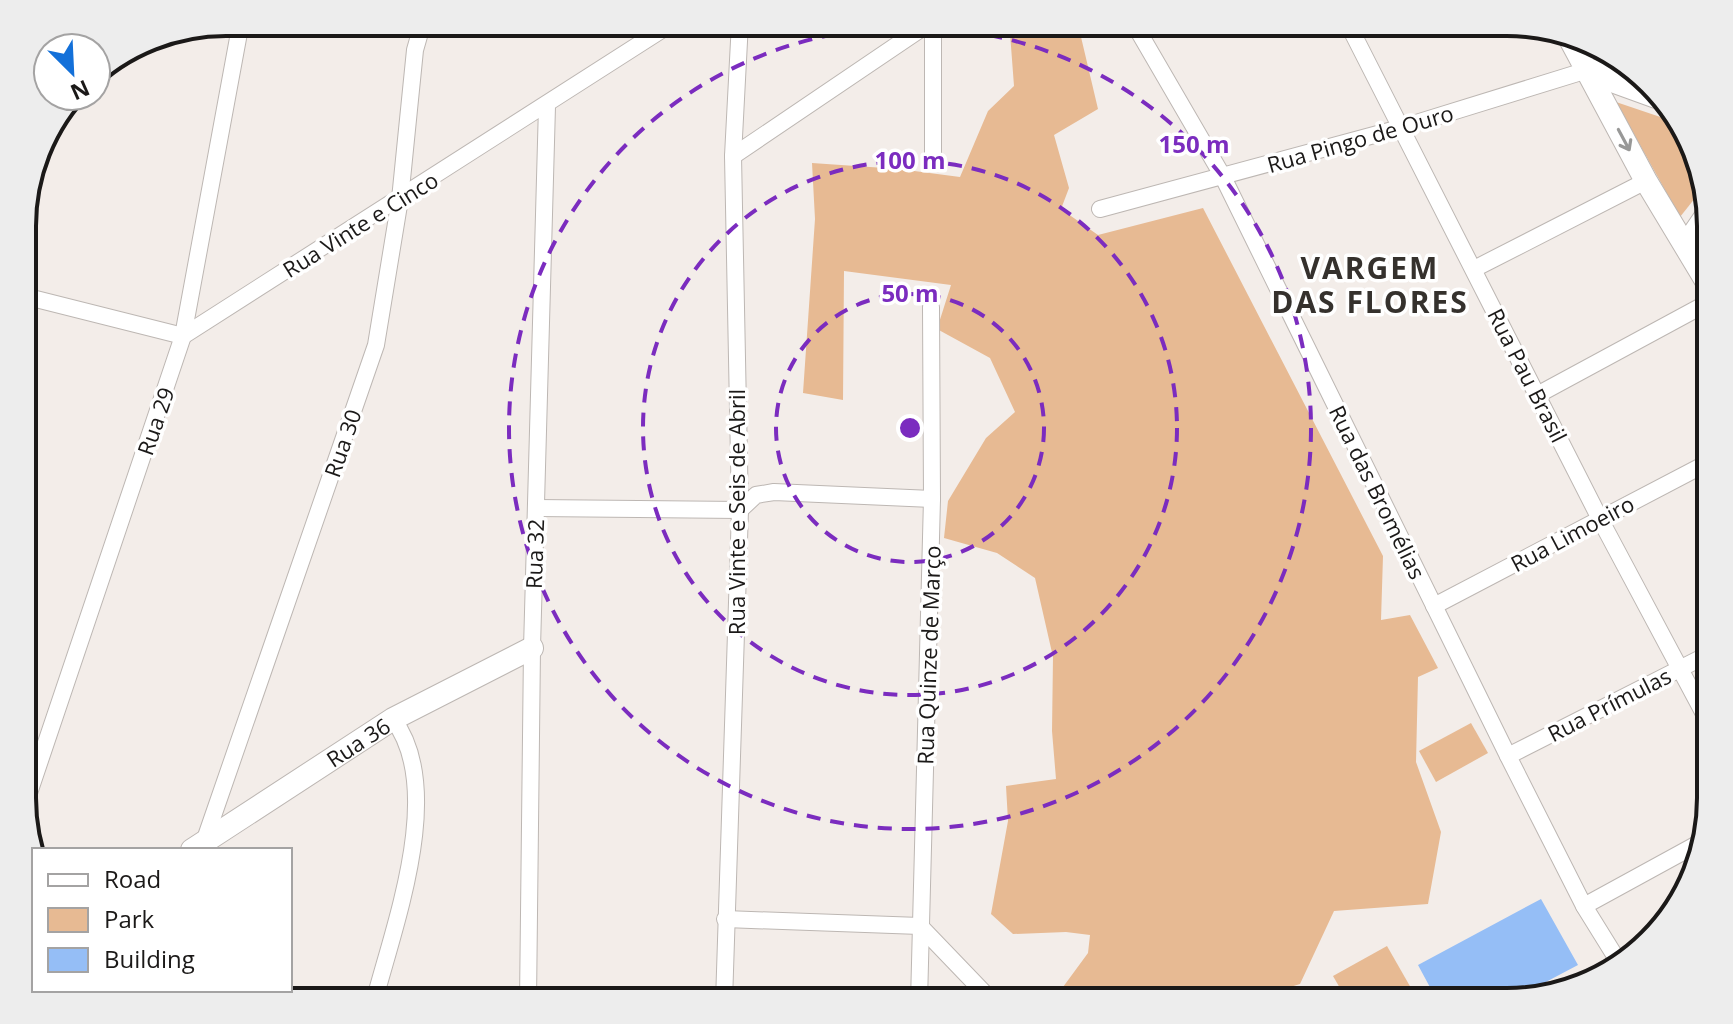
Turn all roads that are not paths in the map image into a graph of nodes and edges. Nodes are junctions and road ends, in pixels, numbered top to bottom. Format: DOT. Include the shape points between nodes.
graph roads {
  1 [pos="238,36"];
  2 [pos="419,36"];
  3 [pos="653,36"];
  4 [pos="739,36"];
  5 [pos="911,36"];
  6 [pos="932,36"];
  7 [pos="1141,36"];
  8 [pos="1354,36"];
  9 [pos="1575,49"];
  10 [pos="1603,63"];
  11 [pos="1587,72"];
  12 [pos="1640,91"];
  13 [pos="547,106"];
  14 [pos="1400,128"];
  15 [pos="933,155"];
  16 [pos="733,156"];
  17 [pos="1222,175"];
  18 [pos="1646,181"];
  19 [pos="400,199"];
  20 [pos="1100,209"];
  21 [pos="1697,229"];
  22 [pos="1686,245"];
  23 [pos="1697,264"];
  24 [pos="1474,269"];
  25 [pos="36,299"];
  26 [pos="931,307"];
  27 [pos="1697,309"];
  28 [pos="183,336"];
  29 [pos="1539,394"];
  30 [pos="1697,468"];
  31 [pos="932,499"];
  32 [pos="536,508"];
  33 [pos="740,510"];
  34 [pos="1600,519"];
  35 [pos="1434,606"];
  36 [pos="532,648"];
  37 [pos="1697,660"];
  38 [pos="1680,668"];
  39 [pos="1697,700"];
  40 [pos="393,719"];
  41 [pos="1508,756"];
  42 [pos="36,772"];
  43 [pos="199,847"];
  44 [pos="1690,848"];
  45 [pos="1584,906"];
  46 [pos="725,919"];
  47 [pos="920,926"];
  48 [pos="1614,954"];
  49 [pos="378,988"];
  50 [pos="528,988"];
  51 [pos="724,988"];
  52 [pos="919,988"];
  53 [pos="980,988"];
  1 -- 28 [label="street, Rua 29"];
  2 -- 19 [label="street, Rua 30"];
  3 -- 13 [label="street, Rua Vinte e Cinco"];
  4 -- 16 [label="street, Rua Vinte e Seis de Abril"];
  5 -- 16 [label="street"];
  6 -- 15 [label="street"];
  7 -- 17 [label="street, Rua das Bromélias"];
  8 -- 14 [label="street, Rua Pau Brasil"];
  9 -- 11 [label="street"];
  10 -- 11 [label="street, Rua Pingo de Ouro"];
  11 -- 12 [label="street"];
  11 -- 14 [label="street, Rua Pingo de Ouro"];
  11 -- 18 [label="street, one-way"];
  13 -- 19 [label="street, Rua Vinte e Cinco"];
  13 -- 32 [label="street, Rua 32"];
  14 -- 17 [label="street, Rua Pingo de Ouro"];
  14 -- 24 [label="street, Rua Pau Brasil"];
  16 -- 33 [label="street, Rua Vinte e Seis de Abril"];
  17 -- 20 [label="street, Rua Pingo de Ouro"];
  17 -- 35 [label="street, Rua das Bromélias"];
  18 -- 22 [label="street"];
  18 -- 24 [label="street"];
  19 -- 28 [label="street, Rua Vinte e Cinco"];
  19 -- 43 [label="street, Rua 30" via="376,345"];
  21 -- 22 [label="street"];
  22 -- 23 [label="street"];
  24 -- 29 [label="street, Rua Pau Brasil"];
  25 -- 28 [label="street"];
  26 -- 31 [label="street, Rua Quinze de Março"];
  27 -- 29 [label="street"];
  28 -- 42 [label="street, Rua 29"];
  29 -- 34 [label="street, Rua Pau Brasil"];
  30 -- 34 [label="street, Rua Limoeiro"];
  31 -- 33 [label="street" via="774,492 756,495"];
  31 -- 47 [label="street, Rua Quinze de Março"];
  32 -- 33 [label="street"];
  32 -- 36 [label="street, Rua 32"];
  33 -- 46 [label="street, Rua Vinte e Seis de Abril"];
  34 -- 35 [label="street, Rua Limoeiro"];
  34 -- 38 [label="street, Rua Pau Brasil"];
  35 -- 41 [label="street, Rua das Bromélias"];
  36 -- 40 [label="street, Rua 36"];
  36 -- 50 [label="street, Rua 32"];
  37 -- 38 [label="street, Rua Prímulas"];
  38 -- 39 [label="street, Rua Pau Brasil"];
  38 -- 41 [label="street, Rua Prímulas"];
  40 -- 43 [label="street, Rua 36"];
  40 -- 49 [label="street" via="407,736 417,802 413,855"];
  41 -- 45 [label="street, Rua das Bromélias"];
  44 -- 45 [label="street"];
  45 -- 48 [label="street, Rua das Bromélias"];
  46 -- 47 [label="street"];
  46 -- 51 [label="street, Rua Vinte e Seis de Abril"];
  47 -- 52 [label="street, Rua Quinze de Março"];
  47 -- 53 [label="street"];
}
